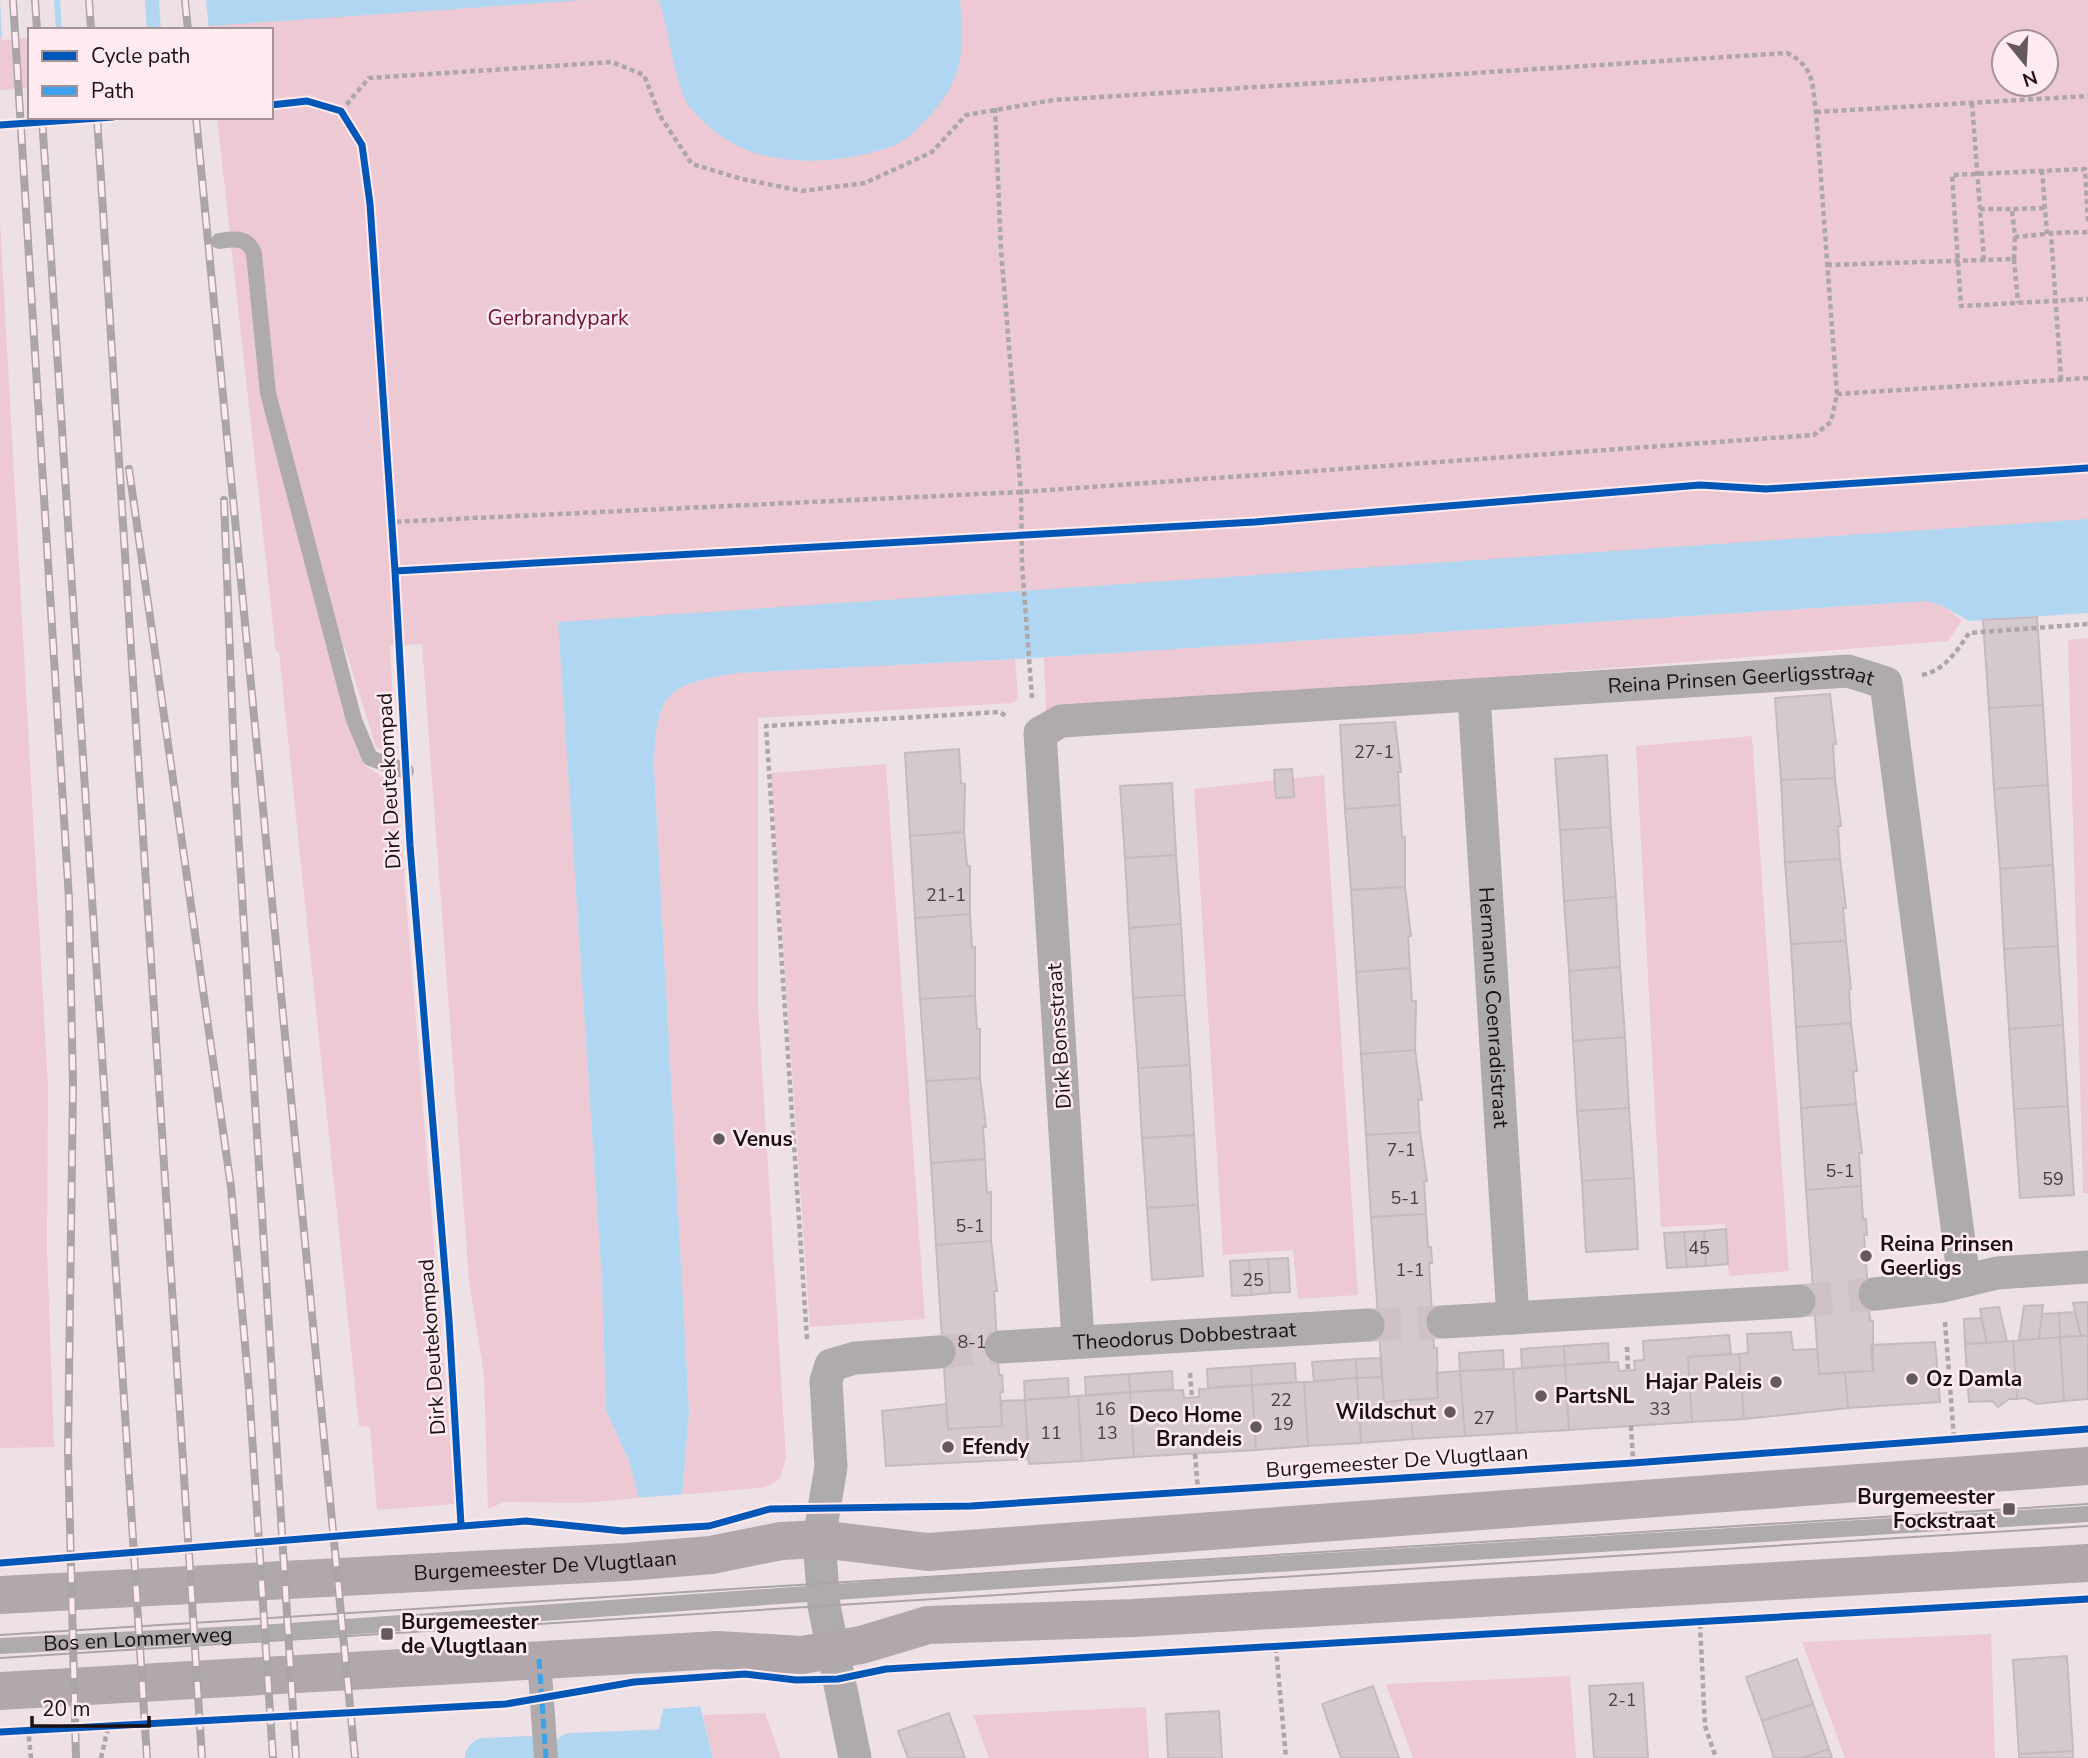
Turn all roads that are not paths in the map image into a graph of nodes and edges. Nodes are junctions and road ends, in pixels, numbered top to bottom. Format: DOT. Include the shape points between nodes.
graph roads {
  1 [pos="219,240"];
  2 [pos="1474,696"];
  3 [pos="1040,733"];
  4 [pos="406,771"];
  5 [pos="2088,1267"];
  6 [pos="1953,1283"];
  7 [pos="1875,1294"];
  8 [pos="1799,1301"];
  9 [pos="1513,1318"];
  10 [pos="1443,1322"];
  11 [pos="1368,1325"];
  12 [pos="1078,1340"];
  13 [pos="1001,1347"];
  14 [pos="939,1352"];
  15 [pos="2088,1466"];
  16 [pos="2088,1514"];
  17 [pos="819,1539"];
  18 [pos="2088,1563"];
  19 [pos="822,1594"];
  20 [pos="0,1595"];
  21 [pos="0,1646"];
  22 [pos="832,1651"];
  23 [pos="540,1659"];
  24 [pos="0,1691"];
  25 [pos="547,1758"];
  26 [pos="855,1758"];
  1 -- 4 [label="lane" via="241,239 254,254 268,393 354,720 370,758"];
  2 -- 3 [label="street, Reina Prinsen Geerligsstraat" via="1060,721"];
  2 -- 6 [label="street, Reina Prinsen Geerligsstraat" via="1848,671 1886,683"];
  2 -- 9 [label="street, Hermanus Coenradistraat"];
  3 -- 12 [label="street, Dirk Bonsstraat"];
  5 -- 6 [label="street" via="1997,1273"];
  6 -- 7 [label="street"];
  8 -- 9 [label="street"];
  9 -- 10 [label="street"];
  11 -- 12 [label="street, Theodorus Dobbestraat"];
  12 -- 13 [label="street, Theodorus Dobbestraat"];
  14 -- 17 [label="street" via="855,1358 831,1365 826,1381 831,1467"];
  15 -- 17 [label="main road, Burgemeester De Vlugtlaan" via="928,1552"];
  16 -- 19 [label="lane"];
  17 -- 19 [label="street"];
  17 -- 20 [label="main road, Burgemeester De Vlugtlaan" via="626,1562"];
  18 -- 22 [label="main road" via="1148,1617 928,1625"];
  19 -- 21 [label="lane, Bos en Lommerweg"];
  19 -- 22 [label="street"];
  22 -- 23 [label="main road" via="769,1655 718,1650"];
  22 -- 26 [label="street"];
  23 -- 24 [label="main road, Bos en Lommerweg"];
  23 -- 25 [label="street"];
}
